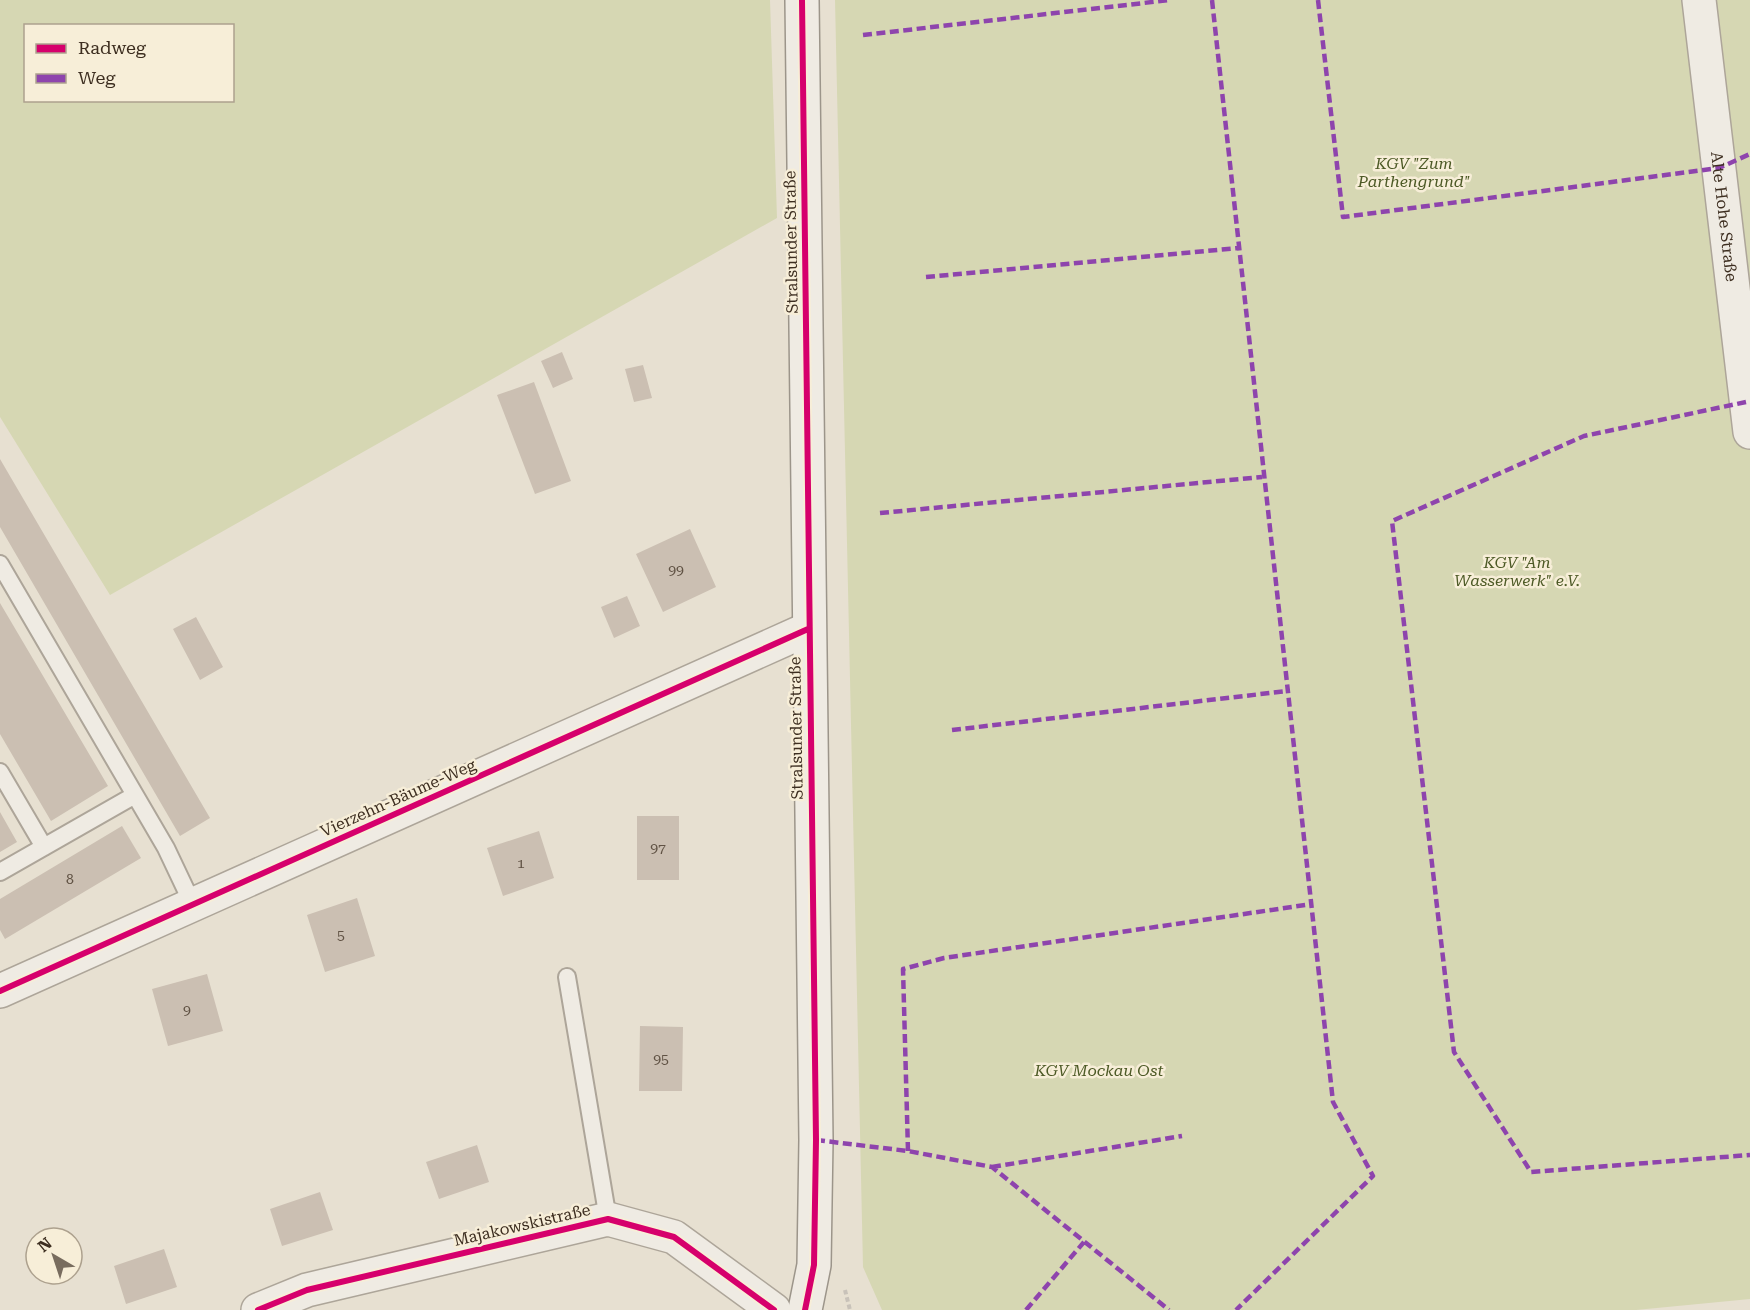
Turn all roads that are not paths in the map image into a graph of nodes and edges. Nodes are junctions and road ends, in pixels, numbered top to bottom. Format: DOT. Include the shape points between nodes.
graph roads {
  1 [pos="802,0"];
  2 [pos="1699,0"];
  3 [pos="1750,432"];
  4 [pos="0,564"];
  5 [pos="808,629"];
  6 [pos="0,772"];
  7 [pos="135,795"];
  8 [pos="44,847"];
  9 [pos="0,872"];
  10 [pos="194,904"];
  11 [pos="567,977"];
  12 [pos="1,988"];
  13 [pos="608,1219"];
  14 [pos="258,1310"];
  15 [pos="774,1310"];
  16 [pos="805,1310"];
  1 -- 5 [label="street, Stralsunder Straße"];
  2 -- 3 [label="street, Alte Hohe Straße"];
  4 -- 7 [label="lane"];
  5 -- 10 [label="street, Vierzehn-Bäume-Weg"];
  5 -- 16 [label="street, Stralsunder Straße" via="816,1140 814,1265"];
  6 -- 8 [label="lane"];
  7 -- 8 [label="lane"];
  7 -- 10 [label="lane"];
  8 -- 9 [label="lane"];
  10 -- 12 [label="street, Vierzehn-Bäume-Weg"];
  11 -- 13 [label="lane"];
  13 -- 14 [label="street, Majakowskistraße" via="307,1290"];
  13 -- 15 [label="street, Majakowskistraße" via="674,1237"];
}
